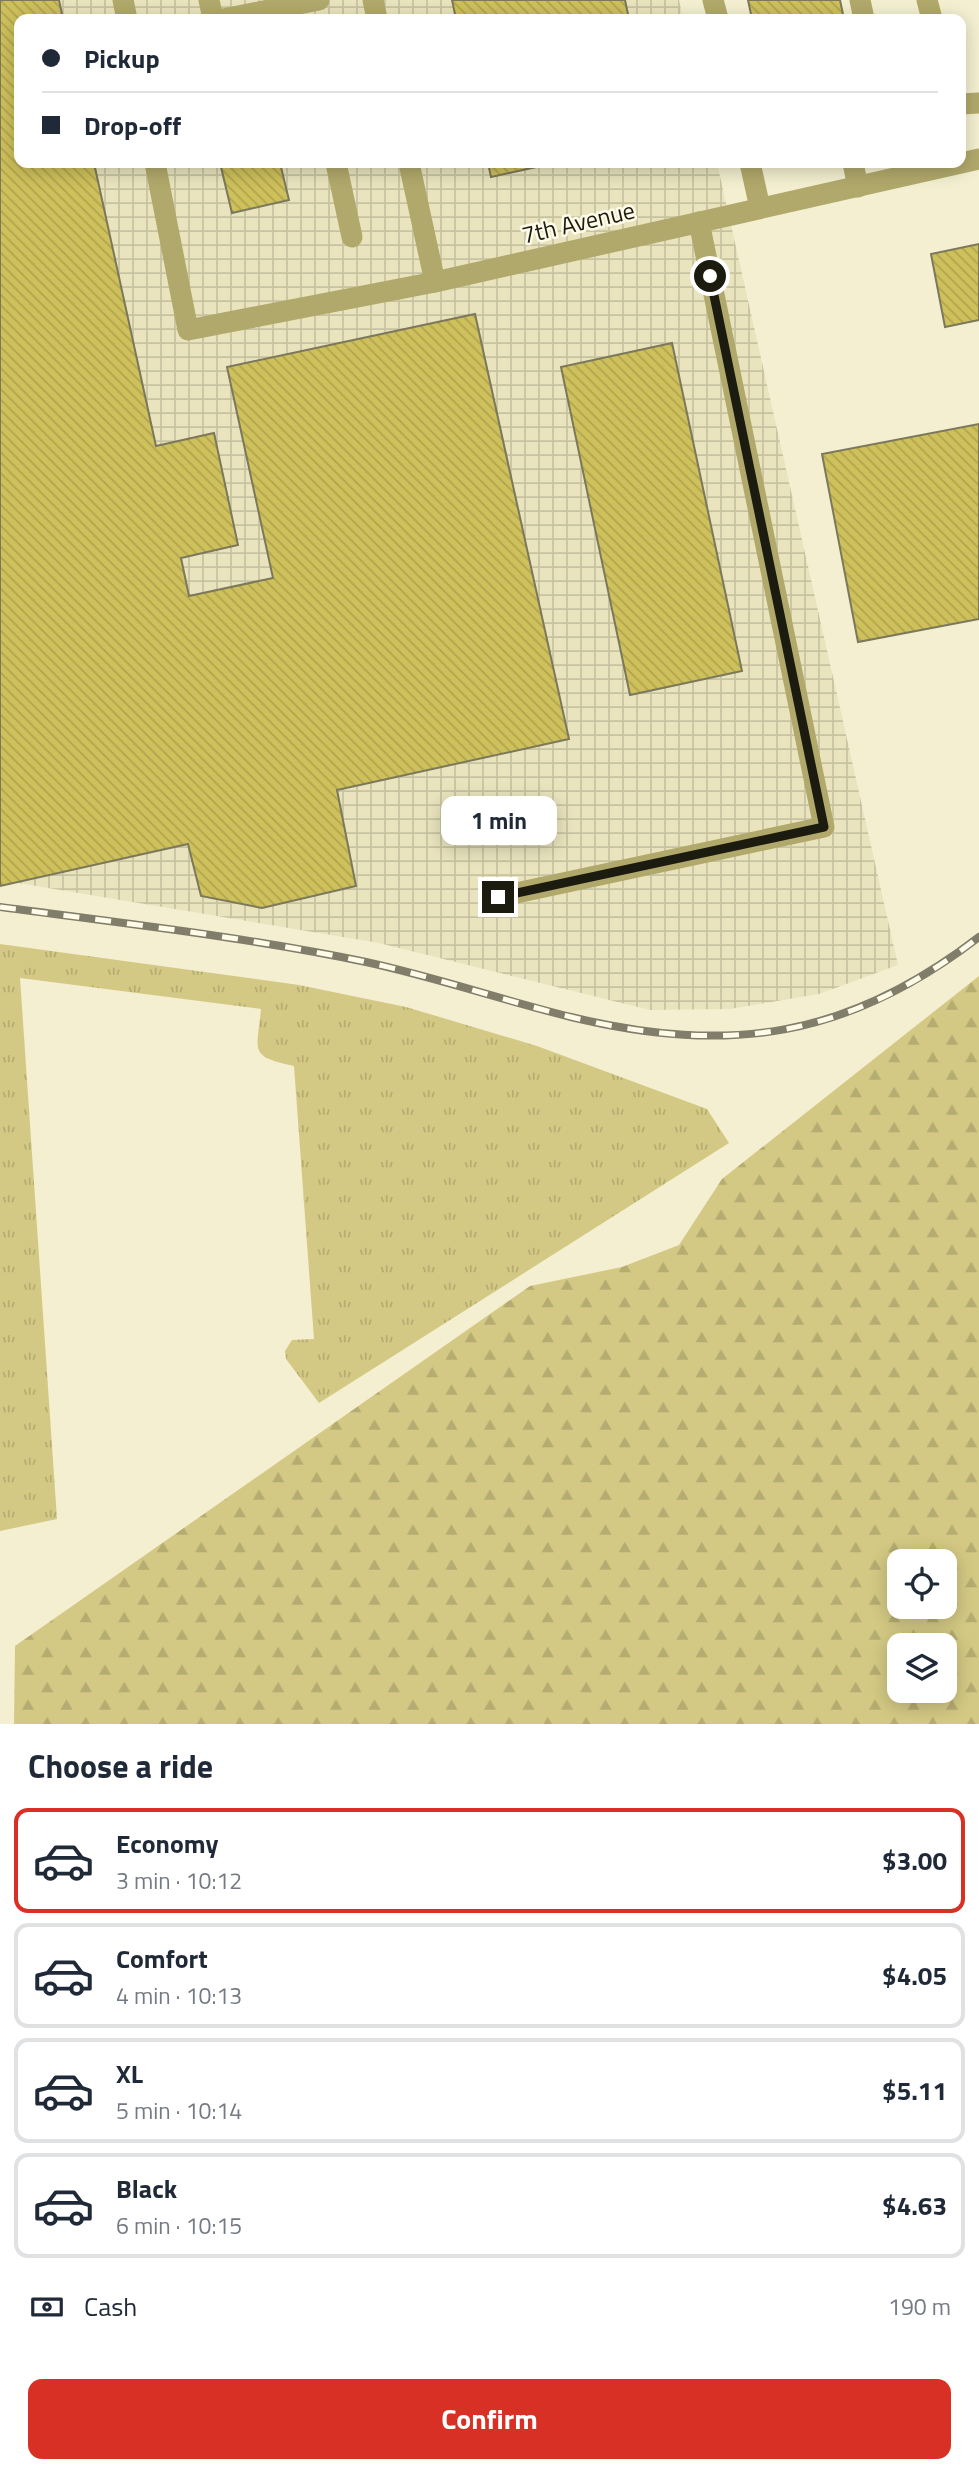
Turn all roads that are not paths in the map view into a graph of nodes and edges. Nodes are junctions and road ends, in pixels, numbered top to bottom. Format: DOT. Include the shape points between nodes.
graph roads {
  1 [pos="307,6"];
  2 [pos="255,14"];
  3 [pos="156,168"];
  4 [pos="337,168"];
  5 [pos="410,168"];
  6 [pos="751,168"];
  7 [pos="854,168"];
  8 [pos="940,168"];
  9 [pos="858,187"];
  10 [pos="760,208"];
  11 [pos="699,222"];
  12 [pos="352,237"];
  13 [pos="435,282"];
  14 [pos="498,897"];
  1 -- 2 [label="street"];
  3 -- 13 [label="street, 7th Avenue" via="188,330"];
  4 -- 12 [label="street"];
  5 -- 13 [label="street"];
  6 -- 10 [label="street"];
  7 -- 9 [label="street"];
  8 -- 9 [label="street, 7th Avenue"];
  9 -- 10 [label="street, 7th Avenue"];
  10 -- 11 [label="street, 7th Avenue"];
  11 -- 13 [label="street, 7th Avenue"];
  11 -- 14 [label="street" via="824,827"];
}
